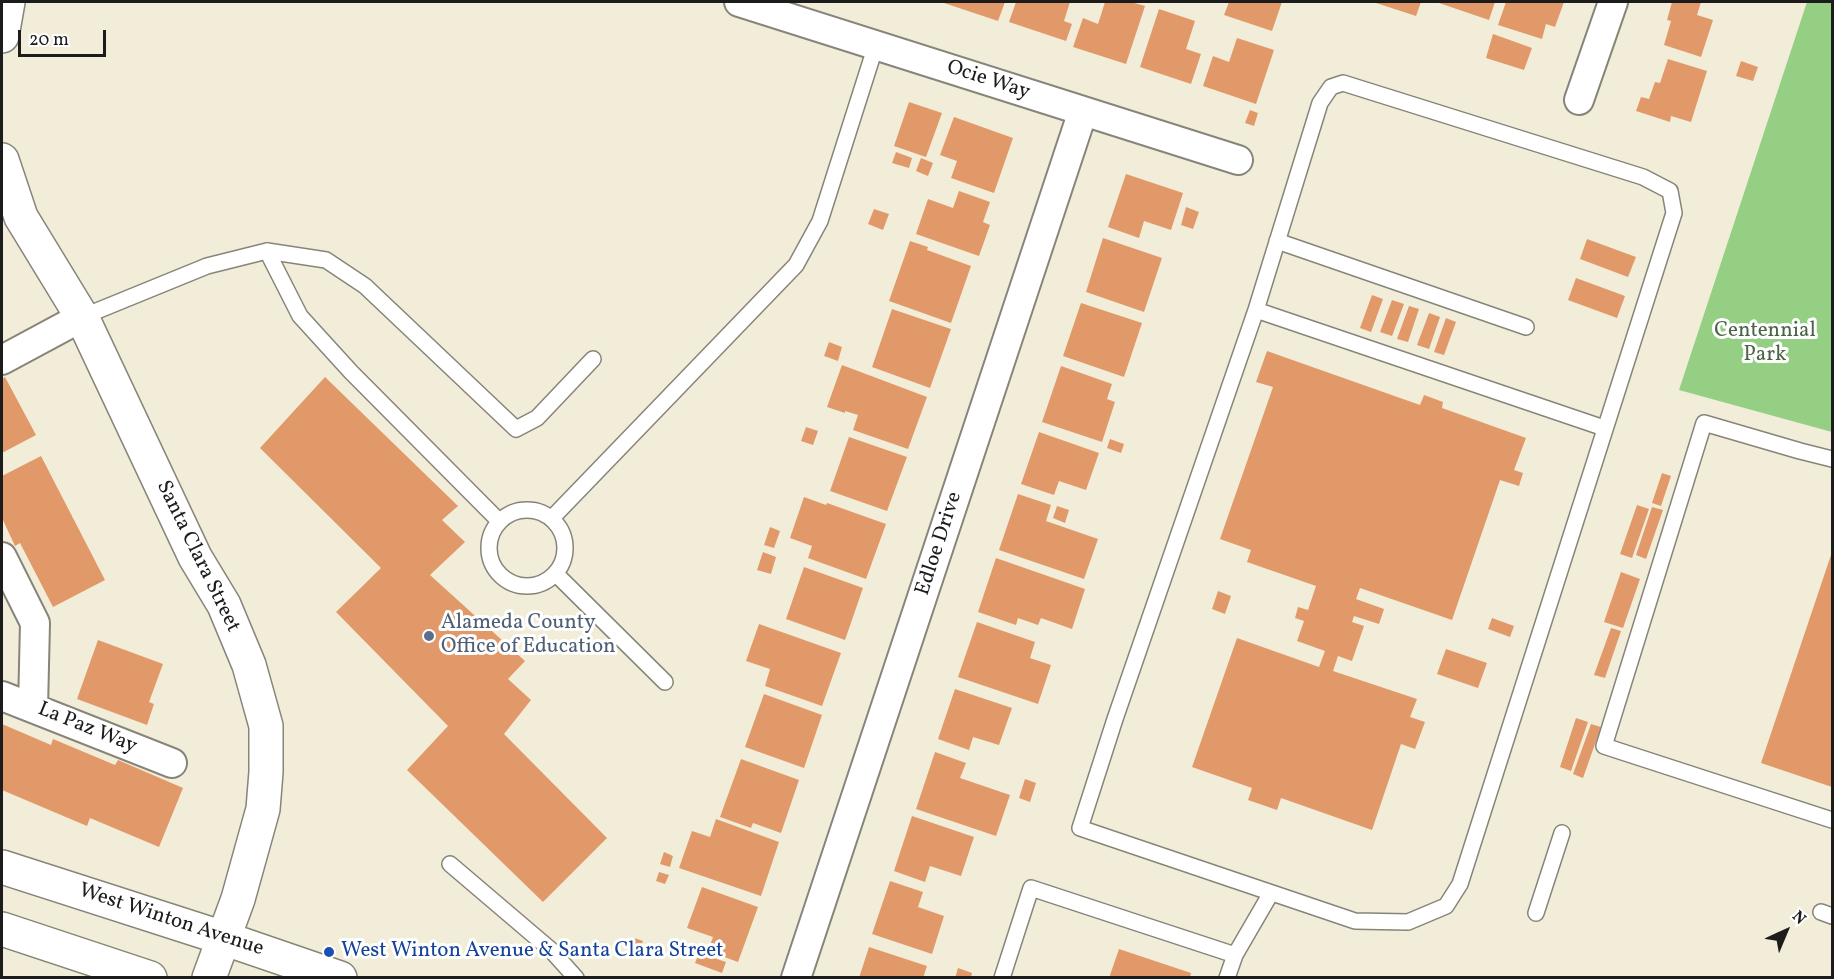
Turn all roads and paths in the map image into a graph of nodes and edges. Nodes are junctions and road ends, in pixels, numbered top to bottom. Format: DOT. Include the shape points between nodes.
graph roads {
  1 [pos="8,2"];
  2 [pos="739,2"];
  3 [pos="1613,2"];
  4 [pos="2,36"];
  5 [pos="876,45"];
  6 [pos="1579,100"];
  7 [pos="1083,111"];
  8 [pos="2,160"];
  9 [pos="1238,160"];
  10 [pos="1277,241"];
  11 [pos="267,250"];
  12 [pos="1256,310"];
  13 [pos="82,317"];
  14 [pos="1526,327"];
  15 [pos="593,359"];
  16 [pos="2,360"];
  17 [pos="1604,428"];
  18 [pos="1833,459"];
  19 [pos="552,518"];
  20 [pos="499,521"];
  21 [pos="2,557"];
  22 [pos="556,574"];
  23 [pos="665,682"];
  24 [pos="2,696"];
  25 [pos="33,708"];
  26 [pos="172,764"];
  27 [pos="1833,820"];
  28 [pos="1562,833"];
  29 [pos="450,864"];
  30 [pos="2,867"];
  31 [pos="1271,893"];
  32 [pos="1536,913"];
  33 [pos="2,929"];
  34 [pos="223,938"];
  35 [pos="1235,955"];
  36 [pos="150,978"];
  37 [pos="209,978"];
  38 [pos="340,978"];
  39 [pos="576,978"];
  40 [pos="796,978"];
  41 [pos="1002,978"];
  42 [pos="1227,978"];
  1 -- 4 [label="main road"];
  2 -- 5 [label="street, Ocie Way"];
  3 -- 6 [label="street"];
  5 -- 7 [label="street, Ocie Way"];
  5 -- 19 [label="lane" via="820,222 796,265"];
  7 -- 9 [label="street, Ocie Way"];
  7 -- 40 [label="street, Edloe Drive"];
  8 -- 13 [label="main road, Santa Clara Street" via="21,217"];
  10 -- 12 [label="lane"];
  10 -- 14 [label="lane"];
  10 -- 17 [label="lane" via="1320,103 1331,87 1342,83 1643,177 1670,191 1674,213"];
  11 -- 13 [label="lane" via="207,266"];
  11 -- 15 [label="lane" via="326,260 365,286 516,429 537,418"];
  11 -- 20 [label="lane" via="300,316"];
  12 -- 17 [label="lane"];
  12 -- 31 [label="lane" via="1080,828"];
  13 -- 16 [label="street"];
  13 -- 34 [label="main road, Santa Clara Street" via="195,557 224,605 249,665 266,726 263,809"];
  17 -- 31 [label="lane" via="1460,884 1446,906 1408,922 1354,921"];
  18 -- 27 [label="lane" via="1704,423 1604,746"];
  19 -- 20 [label="lane" via="525,509 511,512"];
  19 -- 22 [label="lane" via="562,530 566,546 564,561"];
  20 -- 22 [label="lane" via="490,536 489,554 495,570 508,581 525,586 542,584"];
  21 -- 25 [label="street" via="35,623"];
  22 -- 23 [label="lane"];
  24 -- 25 [label="street, La Paz Way"];
  25 -- 26 [label="street, La Paz Way"];
  28 -- 32 [label="lane"];
  29 -- 39 [label="lane" via="551,950"];
  30 -- 34 [label="main road, West Winton Avenue"];
  31 -- 35 [label="lane"];
  33 -- 36 [label="main road"];
  34 -- 37 [label="main road, Santa Clara Street"];
  34 -- 38 [label="main road, West Winton Avenue"];
  35 -- 41 [label="lane" via="1031,888"];
  35 -- 42 [label="lane"];
}
